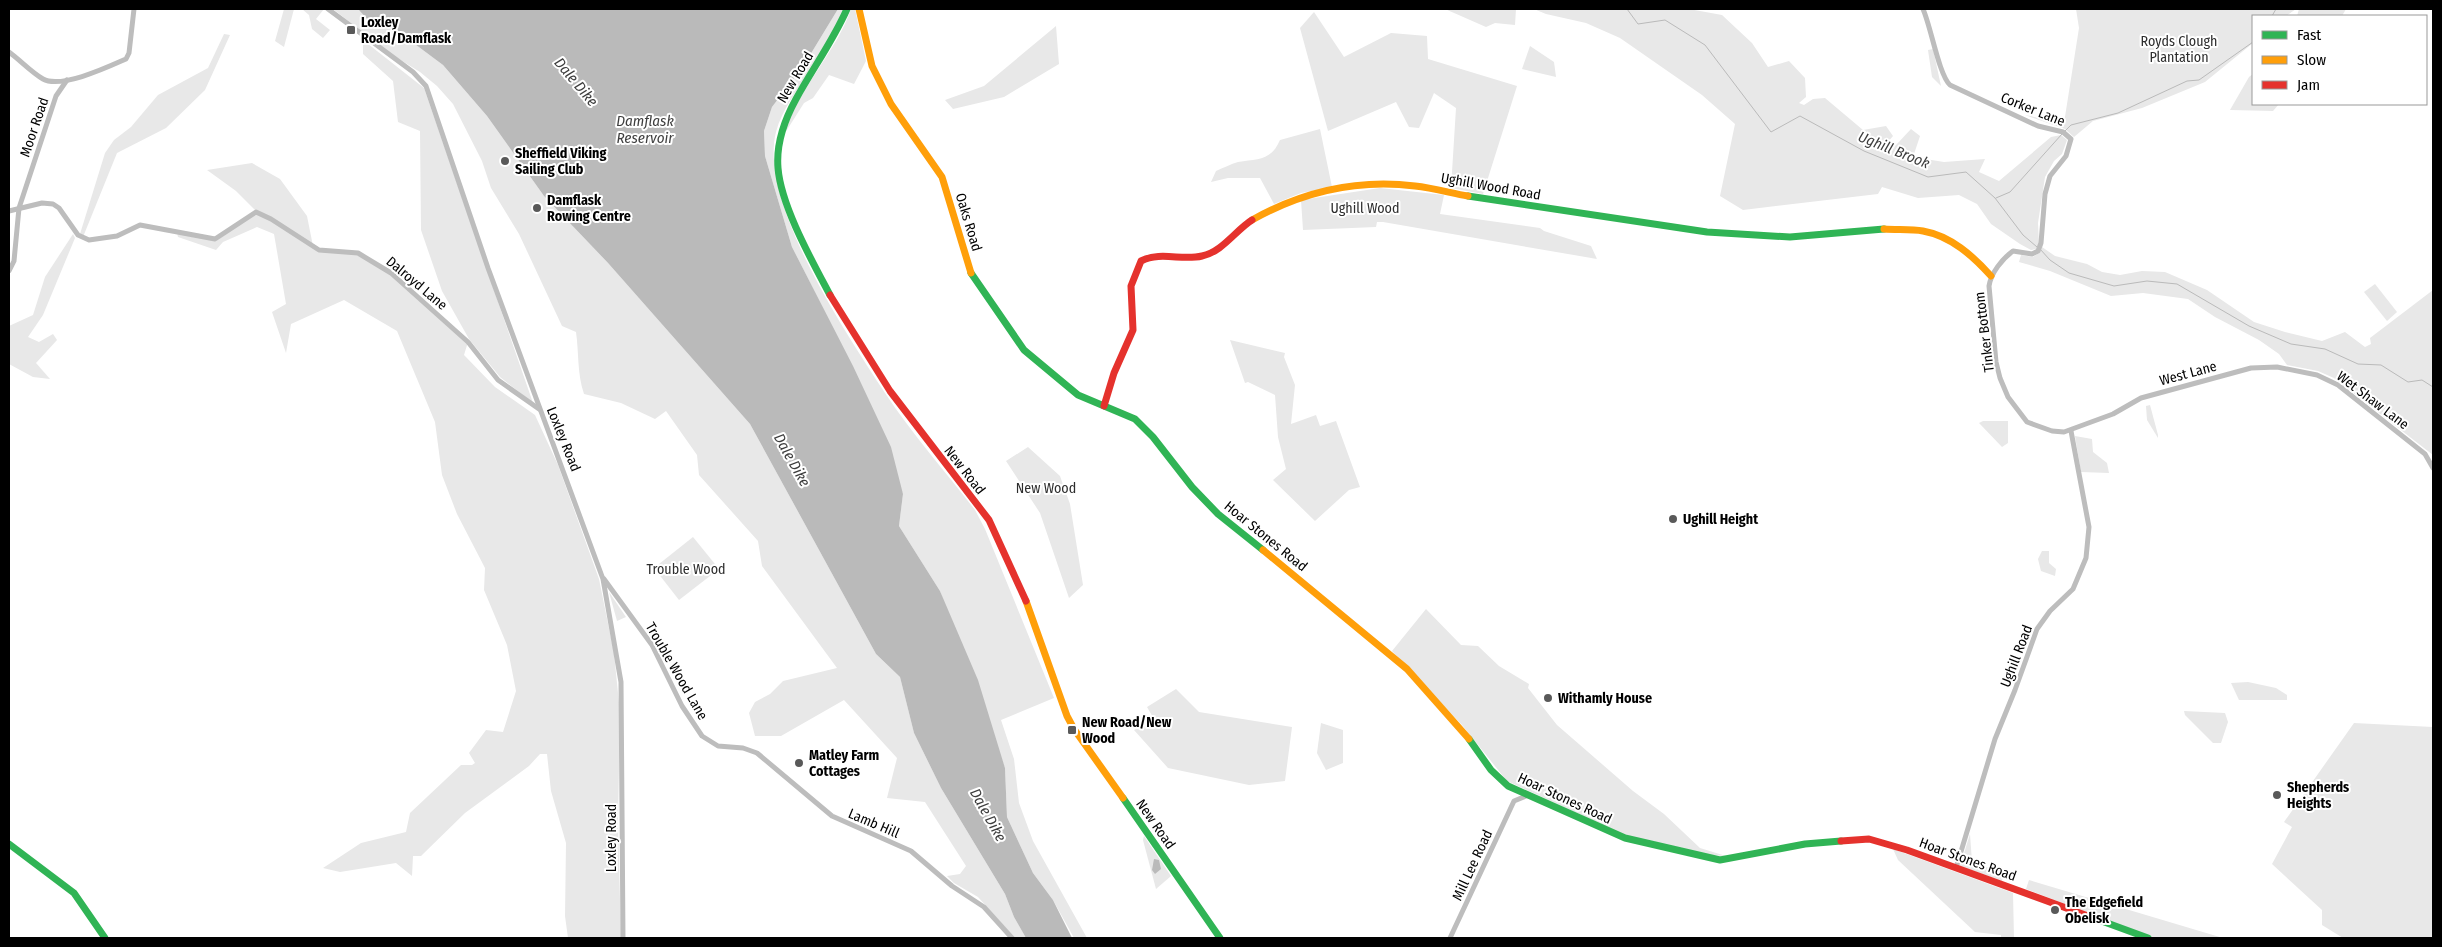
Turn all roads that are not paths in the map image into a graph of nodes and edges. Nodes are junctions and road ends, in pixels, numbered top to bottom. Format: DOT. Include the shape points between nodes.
graph roads {
  1 [pos="134,9"];
  2 [pos="328,9"];
  3 [pos="847,9"];
  4 [pos="860,9"];
  5 [pos="1923,9"];
  6 [pos="9,52"];
  7 [pos="67,80"];
  8 [pos="19,208"];
  9 [pos="9,211"];
  10 [pos="9,271"];
  11 [pos="1991,276"];
  12 [pos="2317,375"];
  13 [pos="1104,406"];
  14 [pos="539,409"];
  15 [pos="2071,431"];
  16 [pos="2433,468"];
  17 [pos="603,579"];
  18 [pos="718,746"];
  19 [pos="1511,788"];
  20 [pos="1526,796"];
  21 [pos="1514,801"];
  22 [pos="9,844"];
  23 [pos="1956,868"];
  24 [pos="105,938"];
  25 [pos="623,938"];
  26 [pos="1012,938"];
  27 [pos="1220,938"];
  28 [pos="1450,938"];
  29 [pos="2148,938"];
  1 -- 7 [label="street" via="126,59"];
  2 -- 14 [label="street, Loxley Road" via="413,72 426,86"];
  3 -- 27 [label="street, New Road" via="789,108 782,129 778,162 781,184 792,215 806,249 880,376 995,531 1074,729"];
  4 -- 13 [label="street, Oaks Road" via="872,66 891,104 942,177 975,280 1024,350 1078,395"];
  5 -- 11 [label="street, Corker Lane" via="1942,74 1950,85 2038,126 2063,132 2071,139 2066,156 2050,176 2039,249 2032,254 2013,251"];
  6 -- 7 [label="street" via="43,79"];
  7 -- 8 [label="street, Moor Road" via="56,96"];
  8 -- 9 [label="street"];
  8 -- 10 [label="street, Moor Road" via="14,261"];
  8 -- 14 [label="street, Dalroyd Lane" via="53,204 78,235 97,240 117,236 140,225 215,239 256,212 320,250 358,253 392,273 468,342 498,380"];
  11 -- 13 [label="street, Ughill Wood Road" via="1973,256 1942,237 1923,231 1880,229 1790,237 1714,233 1492,201 1417,186 1346,187 1302,196 1277,206 1250,221 1205,256 1163,256 1141,261 1131,286 1133,330"];
  11 -- 15 [label="street, Tinker Bottom" via="1989,286 1996,362 2004,390 2027,422 2052,431"];
  12 -- 15 [label="street, West Lane" via="2277,368 2251,368 2140,398 2125,409"];
  12 -- 16 [label="street, Wet Shaw Lane" via="2338,384 2425,454"];
  13 -- 19 [label="street, Hoar Stones Road" via="1135,419 1211,507 1407,669 1461,728 1491,770"];
  14 -- 17 [label="street, Loxley Road" via="562,462"];
  15 -- 23 [label="street, Ughill Road" via="2089,527 2086,558 2073,588 2037,629 1995,739"];
  17 -- 18 [label="street, Trouble Wood Lane" via="652,645 693,726"];
  17 -- 25 [label="street, Loxley Road" via="622,682"];
  18 -- 26 [label="street, Lamb Hill" via="757,753 832,816 912,851 952,886 984,907"];
  19 -- 20 [label="street, Hoar Stones Road"];
  19 -- 21 [label="street"];
  20 -- 21 [label="street"];
  20 -- 23 [label="street, Hoar Stones Road" via="1625,838 1706,858 1720,860 1805,844 1869,839"];
  21 -- 28 [label="street, Mill Lee Road"];
  22 -- 24 [label="street" via="74,893"];
  23 -- 29 [label="street, Hoar Stones Road"];
}
